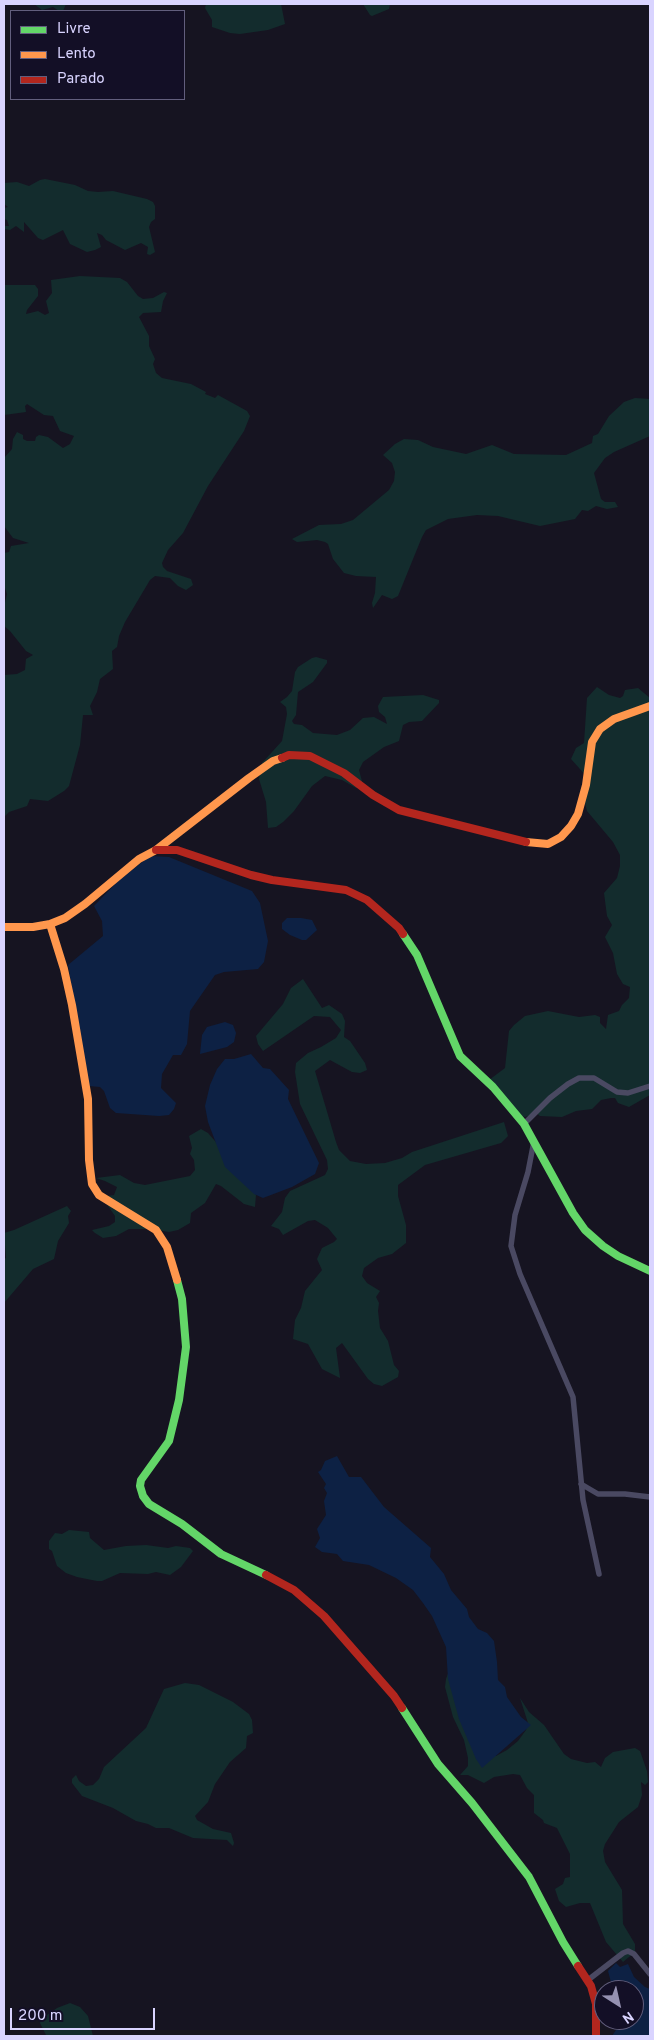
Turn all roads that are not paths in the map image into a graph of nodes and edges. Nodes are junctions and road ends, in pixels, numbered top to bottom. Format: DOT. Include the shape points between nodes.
graph roads {
  1 [pos="650,706"];
  2 [pos="156,850"];
  3 [pos="50,924"];
  4 [pos="4,927"];
  5 [pos="650,1086"];
  6 [pos="524,1124"];
  7 [pos="534,1141"];
  8 [pos="650,1271"];
  9 [pos="581,1484"];
  10 [pos="650,1497"];
  11 [pos="599,1574"];
  12 [pos="650,1974"];
  13 [pos="588,1980"];
  14 [pos="596,2036"];
  1 -- 2 [label="street" via="614,719 600,729 592,742 578,814 561,837 548,844 531,844 399,810 344,773 310,756 290,755 273,761"];
  2 -- 3 [label="street" via="139,859 65,918"];
  2 -- 6 [label="street" via="177,850 272,880 346,890 367,900 399,928 417,955 460,1056 500,1094"];
  3 -- 4 [label="street"];
  3 -- 13 [label="street" via="70,996 88,1099 92,1184 99,1195 156,1230 170,1254 182,1299 186,1347 174,1425 169,1441 141,1480 143,1496 149,1504 221,1554 283,1583 324,1616 394,1696 433,1757 513,1854"];
  5 -- 6 [label="street" via="628,1093 617,1092 594,1078 579,1078 550,1098"];
  6 -- 7 [label="street"];
  7 -- 8 [label="street" via="585,1230 618,1256"];
  7 -- 9 [label="street" via="515,1215 511,1246 572,1397"];
  9 -- 10 [label="street" via="598,1494"];
  9 -- 11 [label="street"];
  12 -- 13 [label="street" via="628,1951"];
  13 -- 14 [label="street" via="596,2004"];
}
